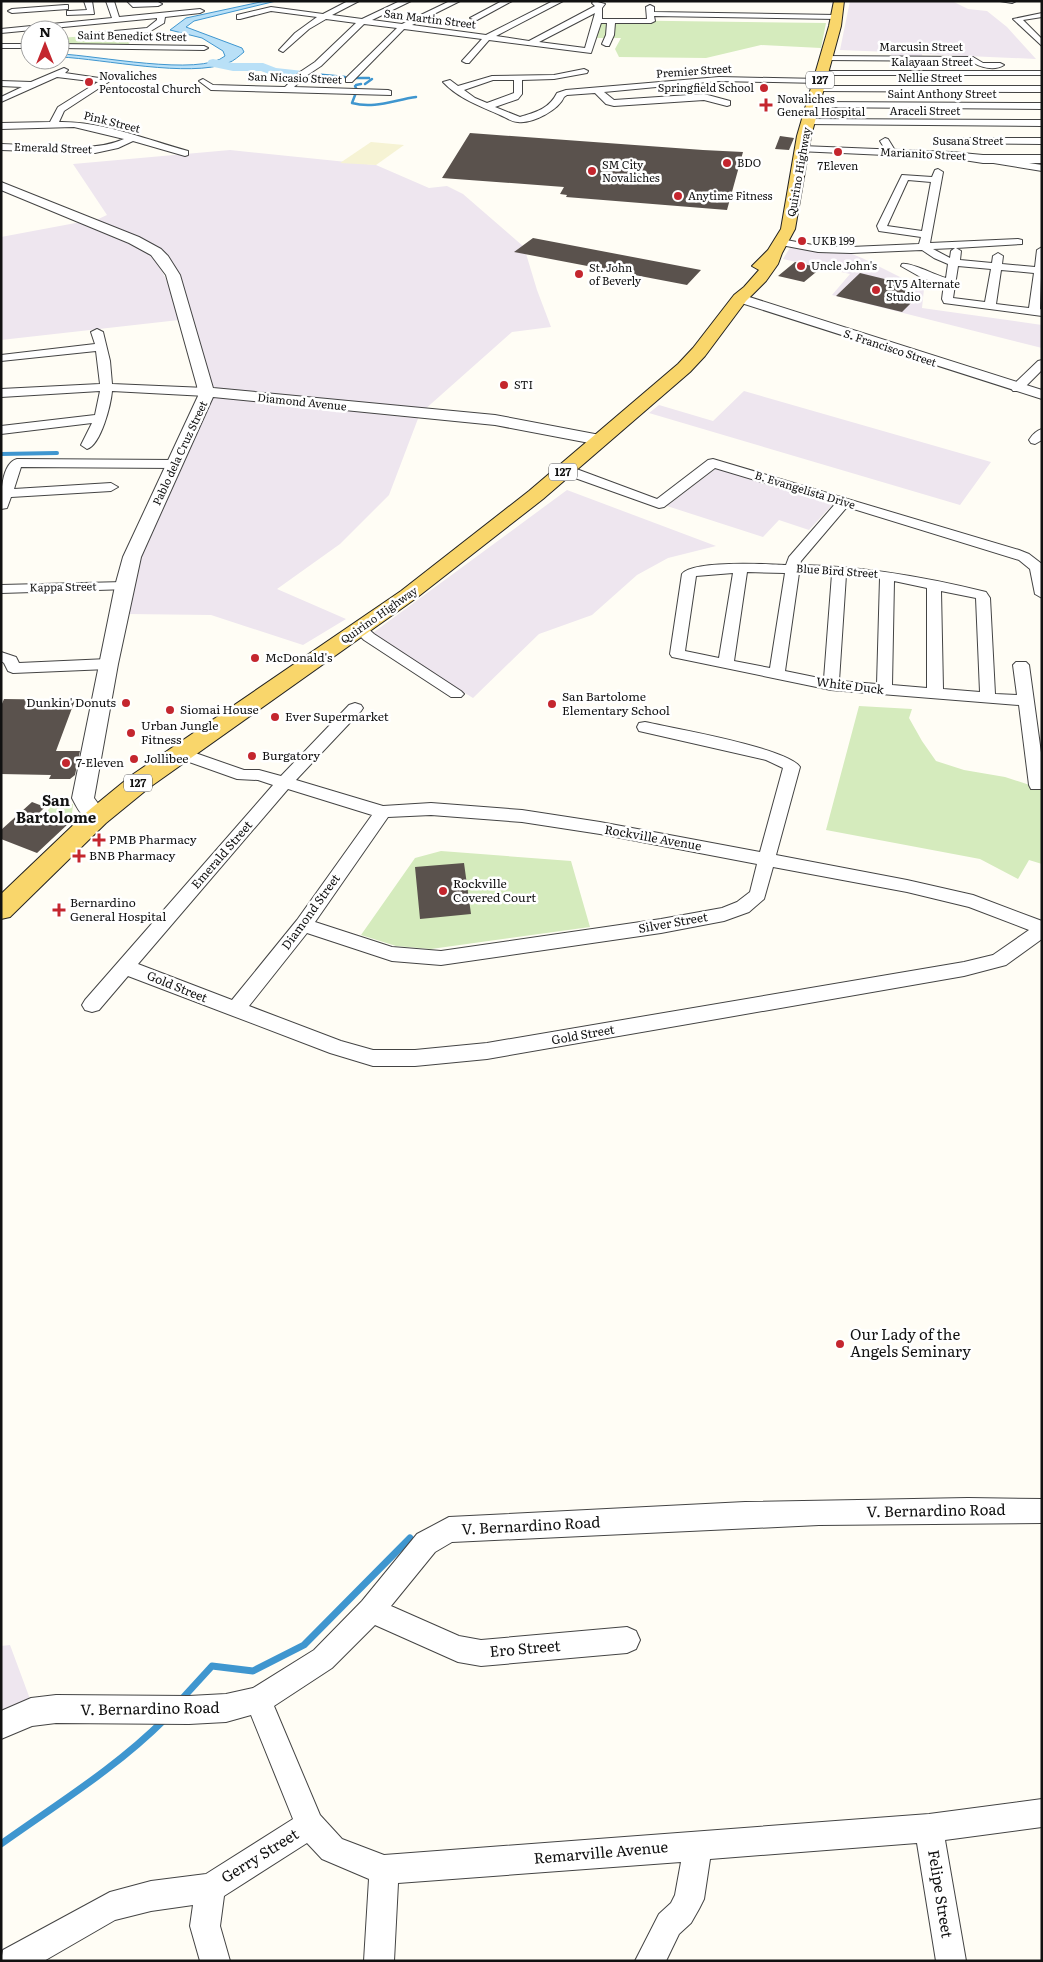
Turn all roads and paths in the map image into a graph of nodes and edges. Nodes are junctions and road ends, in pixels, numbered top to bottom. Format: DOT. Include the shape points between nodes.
graph roads {
  1 [pos="49,1"];
  2 [pos="88,1"];
  3 [pos="110,1"];
  4 [pos="131,1"];
  5 [pos="355,1"];
  6 [pos="407,1"];
  7 [pos="456,1"];
  8 [pos="508,1"];
  9 [pos="559,1"];
  10 [pos="651,1"];
  11 [pos="839,1"];
  12 [pos="1004,1"];
  13 [pos="1012,1"];
  14 [pos="168,3"];
  15 [pos="596,4"];
  16 [pos="66,7"];
  17 [pos="200,11"];
  18 [pos="650,14"];
  19 [pos="1042,14"];
  20 [pos="161,15"];
  21 [pos="322,16"];
  22 [pos="14,17"];
  23 [pos="240,17"];
  24 [pos="836,17"];
  25 [pos="474,18"];
  26 [pos="116,19"];
  27 [pos="611,20"];
  28 [pos="1018,20"];
  29 [pos="597,21"];
  30 [pos="361,22"];
  31 [pos="1034,25"];
  32 [pos="402,26"];
  33 [pos="146,30"];
  34 [pos="1,31"];
  35 [pos="155,33"];
  36 [pos="70,37"];
  37 [pos="487,38"];
  38 [pos="173,39"];
  39 [pos="530,43"];
  40 [pos="606,44"];
  41 [pos="1042,44"];
  42 [pos="20,45"];
  43 [pos="1,46"];
  44 [pos="70,46"];
  45 [pos="178,48"];
  46 [pos="204,48"];
  47 [pos="283,50"];
  48 [pos="826,58"];
  49 [pos="466,61"];
  50 [pos="1042,65"];
  51 [pos="584,71"];
  52 [pos="1042,73"];
  53 [pos="518,77"];
  54 [pos="562,77"];
  55 [pos="349,80"];
  56 [pos="695,80"];
  57 [pos="203,81"];
  58 [pos="820,81"];
  59 [pos="447,82"];
  60 [pos="1,83"];
  61 [pos="36,85"];
  62 [pos="288,89"];
  63 [pos="458,89"];
  64 [pos="1042,89"];
  65 [pos="598,91"];
  66 [pos="388,93"];
  67 [pos="570,93"];
  68 [pos="704,97"];
  69 [pos="1,100"];
  70 [pos="727,103"];
  71 [pos="812,106"];
  72 [pos="1042,106"];
  73 [pos="485,107"];
  74 [pos="808,122"];
  75 [pos="1042,122"];
  76 [pos="54,124"];
  77 [pos="1,126"];
  78 [pos="133,138"];
  79 [pos="891,141"];
  80 [pos="925,141"];
  81 [pos="1042,141"];
  82 [pos="803,145"];
  83 [pos="1,147"];
  84 [pos="891,152"];
  85 [pos="186,153"];
  86 [pos="983,159"];
  87 [pos="1042,159"];
  88 [pos="1042,168"];
  89 [pos="1,186"];
  90 [pos="926,235"];
  91 [pos="1018,242"];
  92 [pos="958,244"];
  93 [pos="924,246"];
  94 [pos="1000,247"];
  95 [pos="777,248"];
  96 [pos="1042,250"];
  97 [pos="953,262"];
  98 [pos="906,266"];
  99 [pos="997,266"];
  100 [pos="1041,271"];
  101 [pos="949,282"];
  102 [pos="740,298"];
  103 [pos="990,306"];
  104 [pos="1038,313"];
  105 [pos="98,332"];
  106 [pos="101,347"];
  107 [pos="1,358"];
  108 [pos="1042,363"];
  109 [pos="106,387"];
  110 [pos="1017,388"];
  111 [pos="206,392"];
  112 [pos="1,393"];
  113 [pos="1042,395"];
  114 [pos="101,418"];
  115 [pos="1,430"];
  116 [pos="600,440"];
  117 [pos="87,445"];
  118 [pos="69,463"];
  119 [pos="125,463"];
  120 [pos="174,467"];
  121 [pos="566,470"];
  122 [pos="35,472"];
  123 [pos="59,490"];
  124 [pos="28,492"];
  125 [pos="4,499"];
  126 [pos="844,502"];
  127 [pos="741,568"];
  128 [pos="791,568"];
  129 [pos="839,570"];
  130 [pos="887,575"];
  131 [pos="1041,584"];
  132 [pos="934,585"];
  133 [pos="124,586"];
  134 [pos="1,589"];
  135 [pos="1042,594"];
  136 [pos="981,595"];
  137 [pos="360,629"];
  138 [pos="677,654"];
  139 [pos="1,656"];
  140 [pos="108,664"];
  141 [pos="726,664"];
  142 [pos="1021,665"];
  143 [pos="7,673"];
  144 [pos="777,674"];
  145 [pos="831,684"];
  146 [pos="884,690"];
  147 [pos="456,694"];
  148 [pos="935,694"];
  149 [pos="988,698"];
  150 [pos="1026,701"];
  151 [pos="354,708"];
  152 [pos="645,727"];
  153 [pos="188,748"];
  154 [pos="260,775"];
  155 [pos="284,783"];
  156 [pos="1037,785"];
  157 [pos="383,812"];
  158 [pos="97,817"];
  159 [pos="767,859"];
  160 [pos="1,910"];
  161 [pos="303,925"];
  162 [pos="1042,929"];
  163 [pos="126,966"];
  164 [pos="92,1005"];
  165 [pos="235,1010"];
  166 [pos="1042,1511"];
  167 [pos="371,1610"];
  168 [pos="627,1640"];
  169 [pos="258,1700"];
  170 [pos="180,1710"];
  171 [pos="1,1724"];
  172 [pos="1042,1813"];
  173 [pos="310,1825"];
  174 [pos="929,1828"];
  175 [pos="698,1845"];
  176 [pos="384,1870"];
  177 [pos="210,1888"];
  178 [pos="14,1961"];
  179 [pos="215,1961"];
  180 [pos="379,1961"];
  181 [pos="650,1961"];
  182 [pos="951,1961"];
  1 -- 22 [label="street"];
  2 -- 16 [label="street" via="91,12"];
  3 -- 26 [label="street"];
  4 -- 14 [label="street" via="138,6"];
  5 -- 21 [label="street"];
  6 -- 30 [label="street"];
  7 -- 32 [label="street"];
  8 -- 25 [label="street"];
  9 -- 37 [label="street"];
  10 -- 18 [label="street"];
  11 -- 24 [label="main road, Quirino Highway / 127"];
  12 -- 13 [label="street"];
  15 -- 29 [label="street"];
  15 -- 39 [label="street"];
  16 -- 22 [label="street"];
  17 -- 20 [label="street"];
  18 -- 24 [label="street" via="721,11"];
  18 -- 27 [label="street" via="651,20"];
  19 -- 28 [label="street"];
  20 -- 26 [label="street"];
  20 -- 33 [label="street" via="161,21"];
  21 -- 23 [label="street, San Martin Street" via="269,10"];
  21 -- 30 [label="street, San Martin Street"];
  21 -- 47 [label="street"];
  22 -- 26 [label="street"];
  22 -- 34 [label="street"];
  24 -- 48 [label="main road, Quirino Highway / 127"];
  27 -- 29 [label="street"];
  27 -- 40 [label="street"];
  28 -- 31 [label="street"];
  28 -- 41 [label="street"];
  29 -- 39 [label="street, San Martin Street" via="588,51"];
  30 -- 32 [label="street, San Martin Street"];
  30 -- 62 [label="street"];
  32 -- 37 [label="street, San Martin Street"];
  32 -- 55 [label="street"];
  33 -- 35 [label="street"];
  33 -- 36 [label="street"];
  37 -- 39 [label="street, San Martin Street"];
  37 -- 49 [label="street"];
  38 -- 45 [label="street" via="182,43"];
  42 -- 43 [label="street"];
  44 -- 45 [label="street, Saint Benedict Street"];
  45 -- 46 [label="street, Saint Benedict Street"];
  48 -- 50 [label="street, Marcusin Street" via="973,59 984,65"];
  48 -- 58 [label="main road, Quirino Highway / 127"];
  51 -- 54 [label="street"];
  52 -- 58 [label="street, Kalayaan Street"];
  53 -- 54 [label="street"];
  53 -- 63 [label="street" via="492,78"];
  53 -- 73 [label="street" via="518,94"];
  54 -- 67 [label="street"];
  56 -- 58 [label="street, Premier Street"];
  56 -- 65 [label="street, Premier Street"];
  56 -- 68 [label="street"];
  57 -- 62 [label="street, San Nicasio Street" via="211,87"];
  58 -- 64 [label="street, Nellie Street"];
  58 -- 71 [label="main road, Quirino Highway / 127"];
  59 -- 63 [label="street"];
  60 -- 61 [label="street"];
  61 -- 69 [label="street"];
  61 -- 76 [label="street" via="60,72 106,81 61,109"];
  62 -- 66 [label="street, San Nicasio Street"];
  63 -- 73 [label="street"];
  65 -- 67 [label="street, Premier Street"];
  65 -- 68 [label="street" via="614,103"];
  67 -- 73 [label="street" via="560,95 554,108 519,120"];
  68 -- 70 [label="street"];
  71 -- 72 [label="street, Saint Anthony Street"];
  71 -- 74 [label="main road, Quirino Highway / 127"];
  74 -- 75 [label="street, Araceli Street"];
  74 -- 82 [label="main road, Quirino Highway / 127"];
  76 -- 77 [label="street, Pink Street"];
  76 -- 78 [label="street, Pink Street" via="84,126"];
  78 -- 83 [label="street, Emerald Street" via="90,151"];
  78 -- 85 [label="street, Pink Street"];
  79 -- 82 [label="street"];
  79 -- 84 [label="street"];
  80 -- 81 [label="street, Susana Street"];
  82 -- 84 [label="street, Marianito Street"];
  82 -- 95 [label="main road, Quirino Highway / 127" via="792,215"];
  84 -- 86 [label="street, Marianito Street" via="951,154"];
  86 -- 87 [label="street"];
  86 -- 88 [label="street, Marianito Street"];
  89 -- 111 [label="street, Pablo dela Cruz Street" via="148,246 163,258 171,270 180,298"];
  90 -- 90 [label="street" via="937,176 905,177 883,229"];
  90 -- 93 [label="street"];
  91 -- 92 [label="street"];
  92 -- 93 [label="street"];
  92 -- 97 [label="street"];
  93 -- 95 [label="street" via="826,250"];
  93 -- 97 [label="street" via="931,253"];
  94 -- 99 [label="street"];
  95 -- 102 [label="main road, Quirino Highway / 127" via="765,272 747,295"];
  96 -- 100 [label="street"];
  97 -- 99 [label="street"];
  97 -- 101 [label="street"];
  98 -- 101 [label="street" via="928,277"];
  99 -- 100 [label="street"];
  99 -- 103 [label="street"];
  100 -- 104 [label="street"];
  101 -- 103 [label="street" via="948,301"];
  102 -- 110 [label="street, S. Francisco Street"];
  102 -- 116 [label="main road, Quirino Highway / 127" via="700,352"];
  103 -- 104 [label="street"];
  105 -- 106 [label="street"];
  106 -- 107 [label="street"];
  106 -- 109 [label="street"];
  108 -- 110 [label="street"];
  109 -- 111 [label="street, Diamond Avenue"];
  109 -- 112 [label="street, Diamond Avenue"];
  109 -- 114 [label="street"];
  110 -- 113 [label="street, S. Francisco Street"];
  111 -- 116 [label="street, Diamond Avenue" via="495,420"];
  111 -- 120 [label="street, Pablo dela Cruz Street"];
  114 -- 115 [label="street"];
  114 -- 117 [label="street"];
  116 -- 121 [label="main road, Quirino Highway / 127"];
  118 -- 119 [label="street"];
  118 -- 123 [label="street"];
  118 -- 125 [label="street" via="17,463"];
  119 -- 120 [label="street" via="143,469"];
  119 -- 123 [label="street" via="110,490"];
  120 -- 133 [label="street, Pablo dela Cruz Street" via="140,536"];
  121 -- 126 [label="street, B. Evangelista Drive" via="659,504 712,463"];
  121 -- 137 [label="main road, Quirino Highway / 127" via="470,549"];
  122 -- 124 [label="street"];
  123 -- 124 [label="street"];
  124 -- 125 [label="street"];
  126 -- 128 [label="street" via="794,560"];
  126 -- 131 [label="street, B. Evangelista Drive" via="1024,557 1037,567"];
  127 -- 128 [label="street, Blue Bird Street"];
  127 -- 138 [label="street, Blue Bird Street" via="689,574"];
  127 -- 141 [label="street"];
  128 -- 129 [label="street, Blue Bird Street"];
  128 -- 144 [label="street"];
  129 -- 130 [label="street, Blue Bird Street"];
  129 -- 145 [label="street"];
  130 -- 132 [label="street, Blue Bird Street"];
  130 -- 146 [label="street"];
  131 -- 135 [label="street, B. Evangelista Drive"];
  132 -- 136 [label="street, Blue Bird Street"];
  132 -- 148 [label="street"];
  133 -- 134 [label="street, Kappa Street"];
  133 -- 140 [label="street, Pablo dela Cruz Street"];
  136 -- 149 [label="street"];
  137 -- 147 [label="street"];
  137 -- 153 [label="main road, Quirino Highway / 127"];
  138 -- 141 [label="street, White Duck"];
  139 -- 143 [label="street" via="10,660"];
  140 -- 143 [label="street"];
  140 -- 158 [label="street, Pablo dela Cruz Street" via="83,798 86,807"];
  141 -- 144 [label="street, White Duck"];
  142 -- 150 [label="street"];
  144 -- 145 [label="street, White Duck"];
  145 -- 146 [label="street, White Duck"];
  146 -- 148 [label="street, White Duck"];
  148 -- 149 [label="street, White Duck"];
  149 -- 150 [label="street, White Duck"];
  150 -- 156 [label="street"];
  151 -- 155 [label="street, Emerald Street"];
  152 -- 159 [label="street, Silver Street" via="771,756 792,767"];
  153 -- 154 [label="street, Rockville Avenue" via="243,775"];
  153 -- 158 [label="main road, Quirino Highway / 127"];
  154 -- 155 [label="street, Rockville Avenue"];
  155 -- 157 [label="street, Rockville Avenue"];
  155 -- 163 [label="street, Emerald Street"];
  157 -- 159 [label="street, Rockville Avenue" via="431,809 522,816"];
  157 -- 161 [label="street, Diamond Street"];
  158 -- 160 [label="main road, Quirino Highway / 127"];
  159 -- 161 [label="street, Silver Street" via="758,895 743,907 724,914 441,958 392,954"];
  159 -- 162 [label="street, Rockville Avenue" via="973,901"];
  161 -- 165 [label="street, Diamond Street"];
  162 -- 165 [label="street, Gold Street" via="999,960 964,969 487,1051 415,1058 373,1058"];
  163 -- 164 [label="street, Emerald Street"];
  163 -- 165 [label="street, Gold Street"];
  166 -- 167 [label="street, V. Bernardino Road" via="934,1510 449,1530 426,1543"];
  167 -- 168 [label="street, Ero Street" via="458,1649 482,1653"];
  167 -- 169 [label="street, V. Bernardino Road" via="323,1659"];
  169 -- 170 [label="street, V. Bernardino Road" via="226,1708"];
  169 -- 173 [label="street, Remarville Avenue"];
  170 -- 171 [label="street, V. Bernardino Road" via="56,1709 31,1712"];
  172 -- 174 [label="street, Remarville Avenue"];
  173 -- 176 [label="street, Remarville Avenue" via="332,1849"];
  173 -- 177 [label="street, Gerry Street"];
  174 -- 175 [label="street, Remarville Avenue"];
  174 -- 182 [label="street, Felipe Street"];
  175 -- 176 [label="street, Remarville Avenue"];
  175 -- 181 [label="street" via="689,1899 669,1924"];
  176 -- 180 [label="street"];
  177 -- 178 [label="street, Gerry Street" via="152,1896 110,1907"];
  177 -- 179 [label="street, Gerry Street" via="205,1926"];
}
